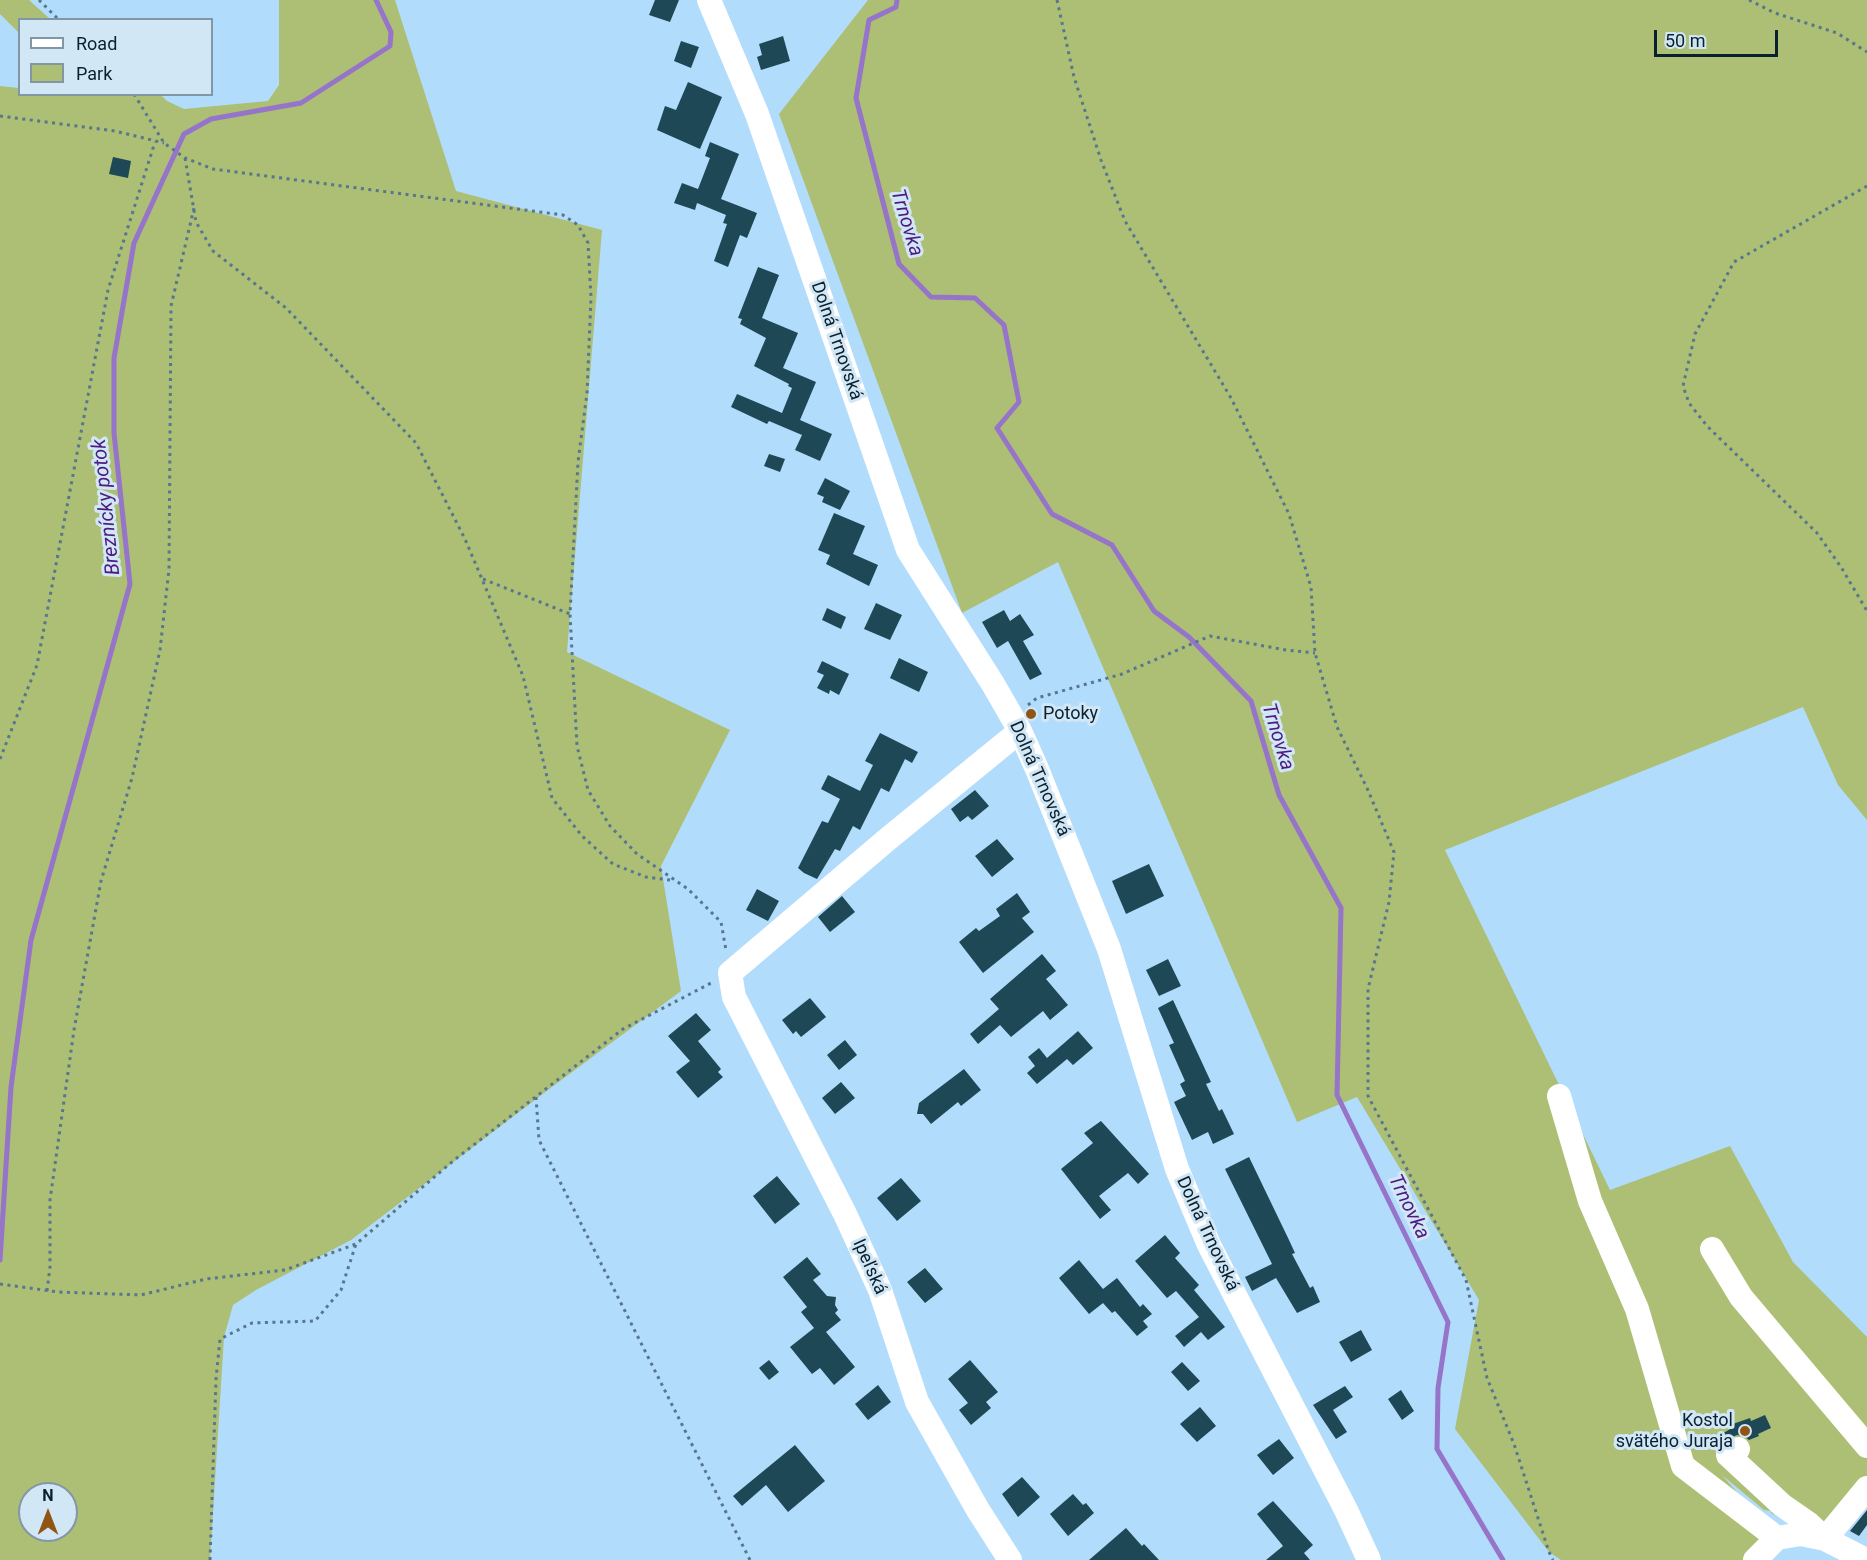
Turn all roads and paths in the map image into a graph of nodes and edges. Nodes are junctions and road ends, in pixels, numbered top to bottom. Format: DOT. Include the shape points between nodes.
graph roads {
  1 [pos="39,0"];
  2 [pos="709,0"];
  3 [pos="1057,0"];
  4 [pos="1749,0"];
  5 [pos="57,18"];
  6 [pos="1867,52"];
  7 [pos="135,96"];
  8 [pos="0,116"];
  9 [pos="155,142"];
  10 [pos="166,144"];
  11 [pos="185,158"];
  12 [pos="1867,186"];
  13 [pos="194,208"];
  14 [pos="482,578"];
  15 [pos="1867,611"];
  16 [pos="570,615"];
  17 [pos="1315,653"];
  18 [pos="1016,724"];
  19 [pos="0,759"];
  20 [pos="673,881"];
  21 [pos="730,973"];
  22 [pos="536,1096"];
  23 [pos="1559,1096"];
  24 [pos="356,1244"];
  25 [pos="1712,1249"];
  26 [pos="0,1284"];
  27 [pos="47,1291"];
  28 [pos="1867,1446"];
  29 [pos="1738,1449"];
  30 [pos="1867,1488"];
  31 [pos="1778,1538"];
  32 [pos="1826,1539"];
  33 [pos="210,1560"];
  34 [pos="750,1560"];
  35 [pos="1010,1560"];
  36 [pos="1369,1560"];
  37 [pos="1553,1560"];
  38 [pos="1755,1560"];
  39 [pos="1866,1560"];
  1 -- 5 [label="path"];
  2 -- 18 [label="street, Dolná Trnovská" via="757,114 908,550"];
  3 -- 17 [label="path" via="1074,77 1125,221 1231,398 1290,514 1311,587"];
  4 -- 6 [label="path" via="1775,13 1837,33"];
  7 -- 10 [label="path"];
  8 -- 9 [label="path" via="115,131"];
  9 -- 10 [label="path"];
  9 -- 19 [label="path" via="108,290 37,665"];
  10 -- 11 [label="path"];
  11 -- 13 [label="path"];
  11 -- 16 [label="path" via="213,169 563,215 578,225 588,243 591,297"];
  12 -- 15 [label="path" via="1734,262 1695,334 1683,386 1689,403 1707,426 1817,533"];
  13 -- 14 [label="path" via="196,222 213,251 286,308 416,443"];
  13 -- 27 [label="path" via="171,306 169,569 160,650 132,778 101,881 74,1030 50,1200"];
  14 -- 16 [label="path"];
  14 -- 20 [label="path" via="523,676 552,798 582,836 613,864 646,877"];
  16 -- 20 [label="path" via="577,746 588,790 610,826 637,854"];
  17 -- 18 [label="path" via="1210,636 1122,674 1036,698"];
  17 -- 37 [label="path" via="1337,727 1394,852 1389,902 1368,989 1368,1096 1466,1280 1487,1378"];
  18 -- 21 [label="street"];
  18 -- 36 [label="street, Dolná Trnovská" via="1109,949 1178,1169 1209,1245"];
  20 -- 21 [label="path" via="722,922"];
  21 -- 22 [label="path" via="623,1029"];
  21 -- 35 [label="street, Ipeľská" via="734,997 880,1290 917,1402"];
  22 -- 24 [label="path"];
  22 -- 34 [label="path" via="538,1140"];
  23 -- 31 [label="street" via="1590,1201 1637,1309 1683,1466"];
  24 -- 27 [label="path" via="285,1270 206,1279 141,1294"];
  24 -- 33 [label="path" via="341,1290 315,1321 252,1323 220,1339"];
  25 -- 28 [label="street" via="1741,1297"];
  26 -- 27 [label="path"];
  29 -- 32 [label="street" via="1728,1455"];
  30 -- 32 [label="street"];
  31 -- 32 [label="street" via="1801,1534"];
  31 -- 38 [label="street"];
  32 -- 39 [label="street"];
}
